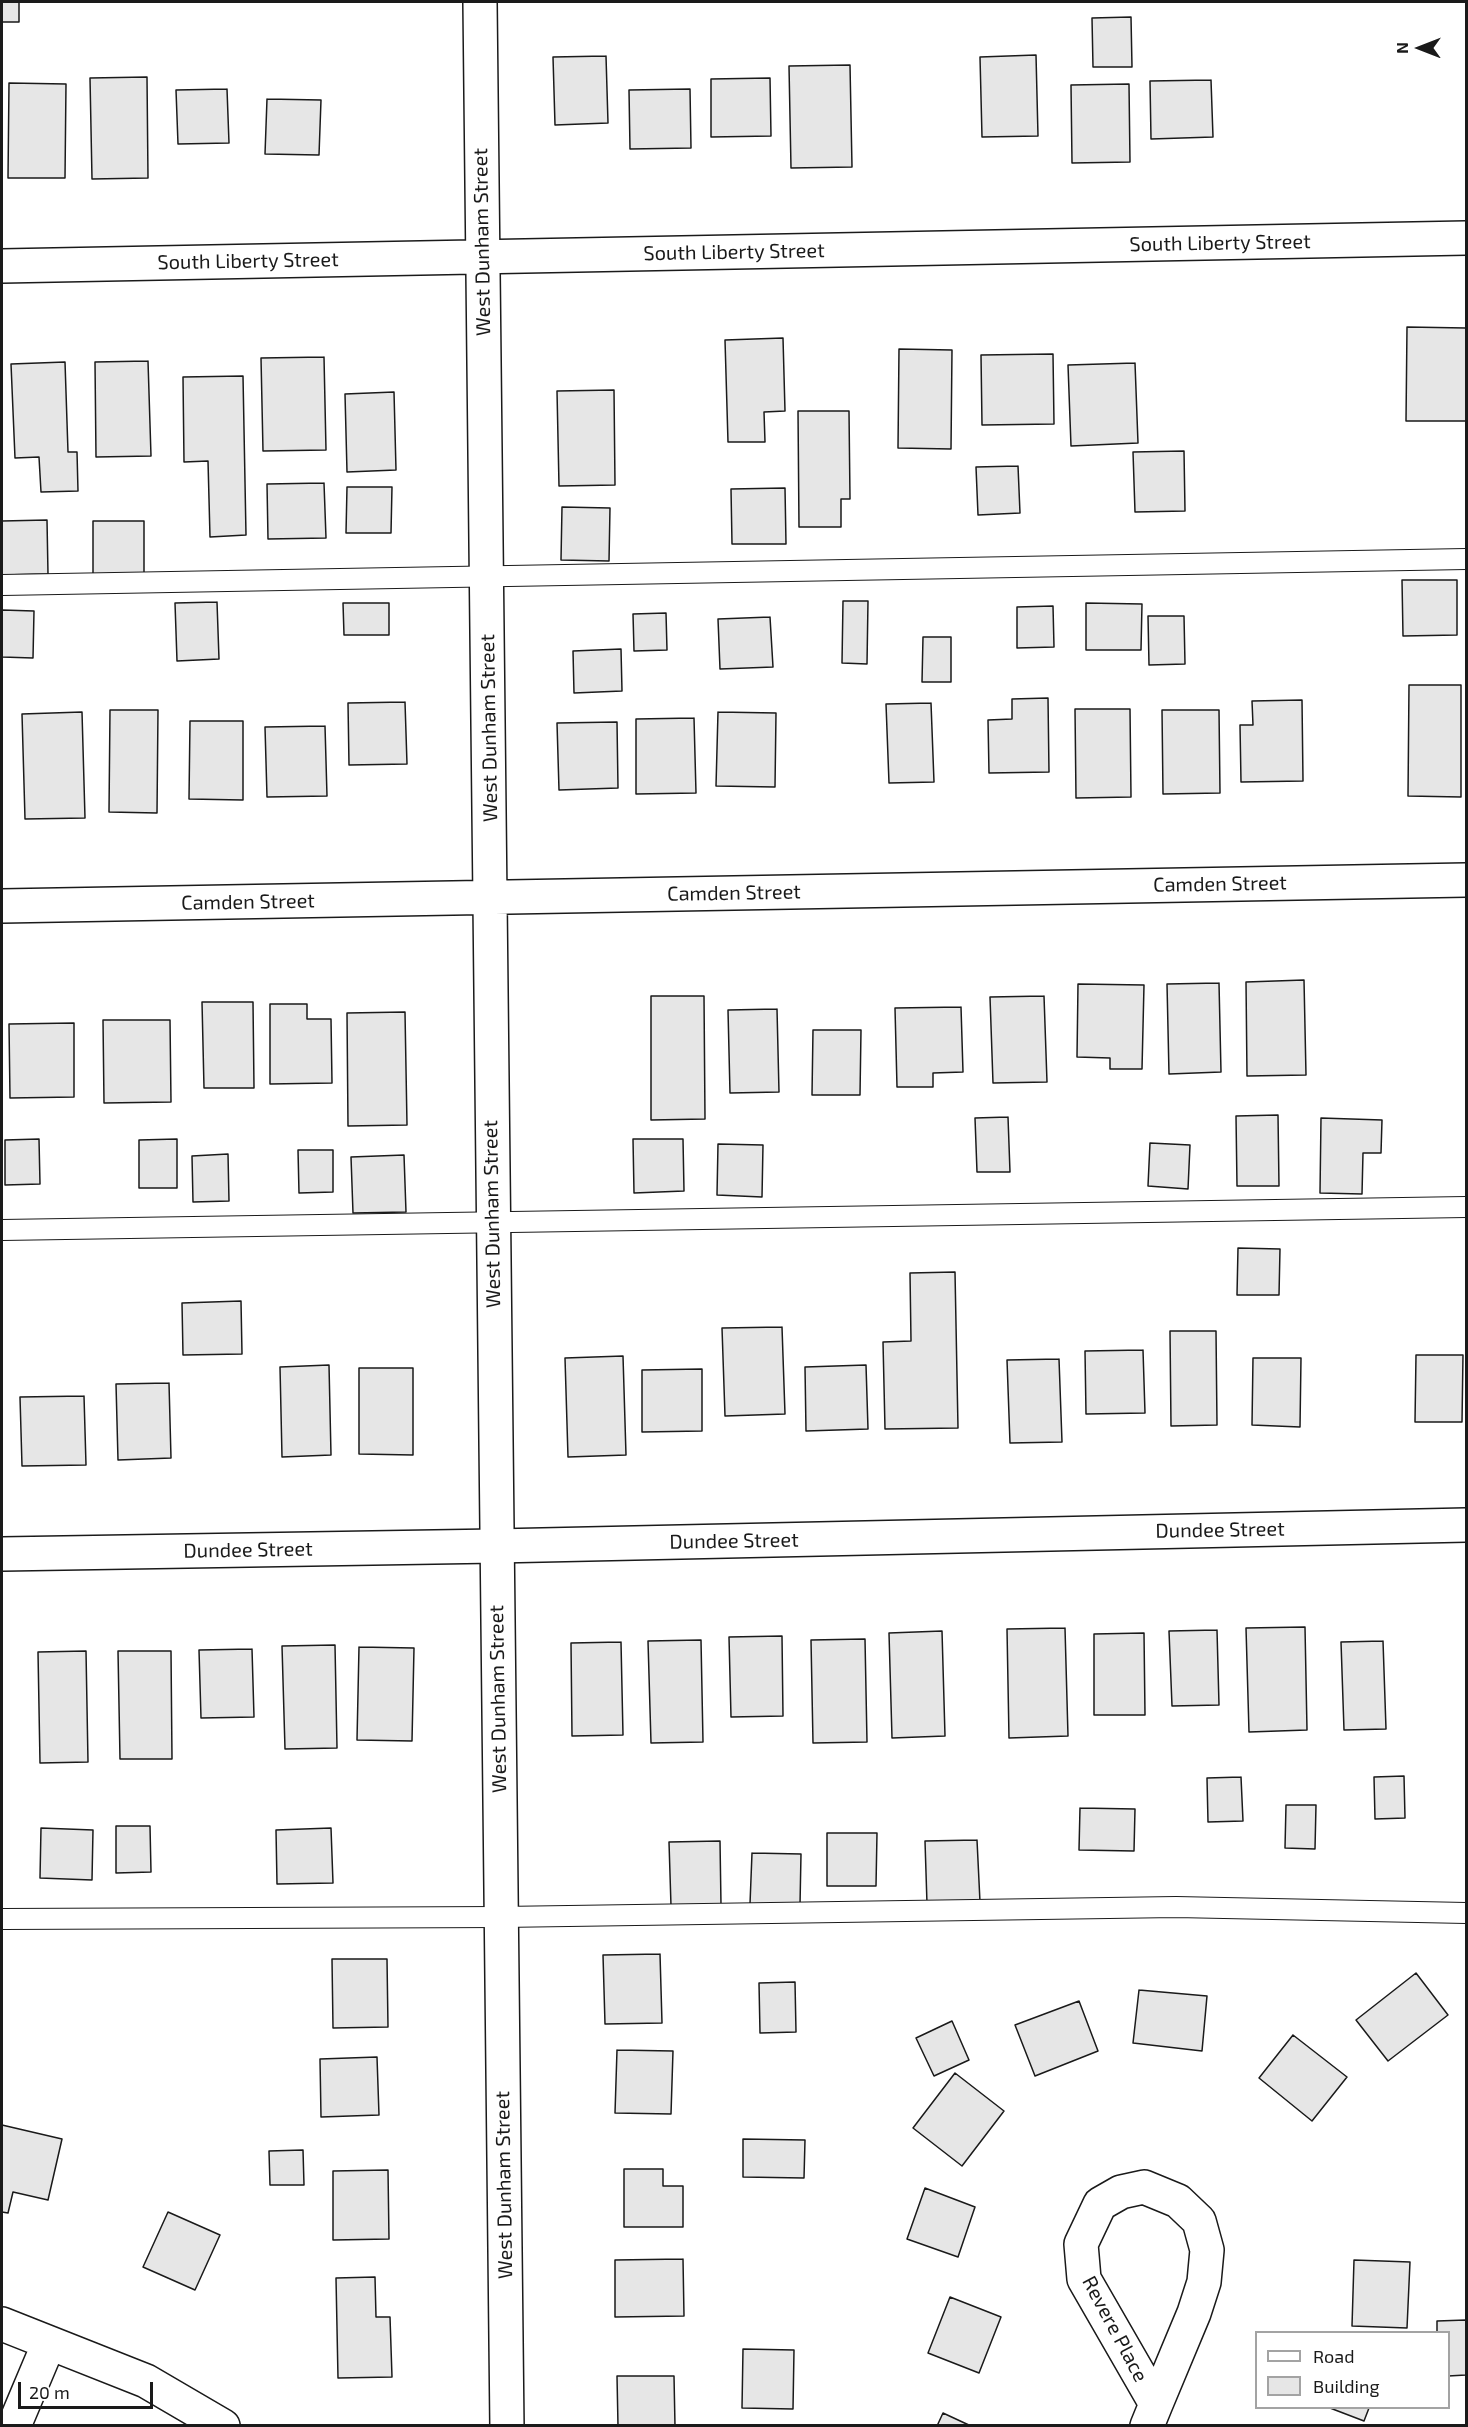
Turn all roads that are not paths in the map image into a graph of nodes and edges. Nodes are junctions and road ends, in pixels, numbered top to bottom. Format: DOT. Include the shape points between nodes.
graph roads {
  1 [pos="480,2"];
  2 [pos="1467,238"];
  3 [pos="482,257"];
  4 [pos="2,266"];
  5 [pos="1467,559"];
  6 [pos="487,575"];
  7 [pos="2,585"];
  8 [pos="1467,880"];
  9 [pos="490,897"];
  10 [pos="2,906"];
  11 [pos="1467,1207"];
  12 [pos="492,1221"];
  13 [pos="2,1230"];
  14 [pos="1467,1525"];
  15 [pos="496,1546"];
  16 [pos="2,1554"];
  17 [pos="1467,1913"];
  18 [pos="501,1917"];
  19 [pos="2,1920"];
  20 [pos="2,2324"];
  21 [pos="49,2343"];
  22 [pos="1151,2415"];
  23 [pos="14,2426"];
  24 [pos="223,2426"];
  25 [pos="507,2426"];
  1 -- 3 [label="street, West Dunham Street"];
  2 -- 3 [label="street, South Liberty Street"];
  3 -- 4 [label="street, South Liberty Street"];
  3 -- 6 [label="street, West Dunham Street"];
  5 -- 6 [label="lane"];
  6 -- 7 [label="lane"];
  6 -- 9 [label="street, West Dunham Street"];
  8 -- 9 [label="street, Camden Street"];
  9 -- 10 [label="street, Camden Street"];
  9 -- 12 [label="street, West Dunham Street"];
  11 -- 12 [label="lane"];
  12 -- 13 [label="lane"];
  12 -- 15 [label="street, West Dunham Street"];
  14 -- 15 [label="street, Dundee Street"];
  15 -- 16 [label="street, Dundee Street"];
  15 -- 18 [label="street, West Dunham Street"];
  17 -- 18 [label="lane" via="1176,1907"];
  18 -- 19 [label="lane"];
  18 -- 25 [label="street, West Dunham Street"];
  20 -- 21 [label="street"];
  21 -- 23 [label="street"];
  21 -- 24 [label="street" via="146,2381"];
  22 -- 22 [label="street, Revere Place" via="1194,2313 1204,2282 1208,2250 1199,2221 1178,2200 1144,2187 1121,2192 1100,2204 1081,2244 1084,2279"];
}
